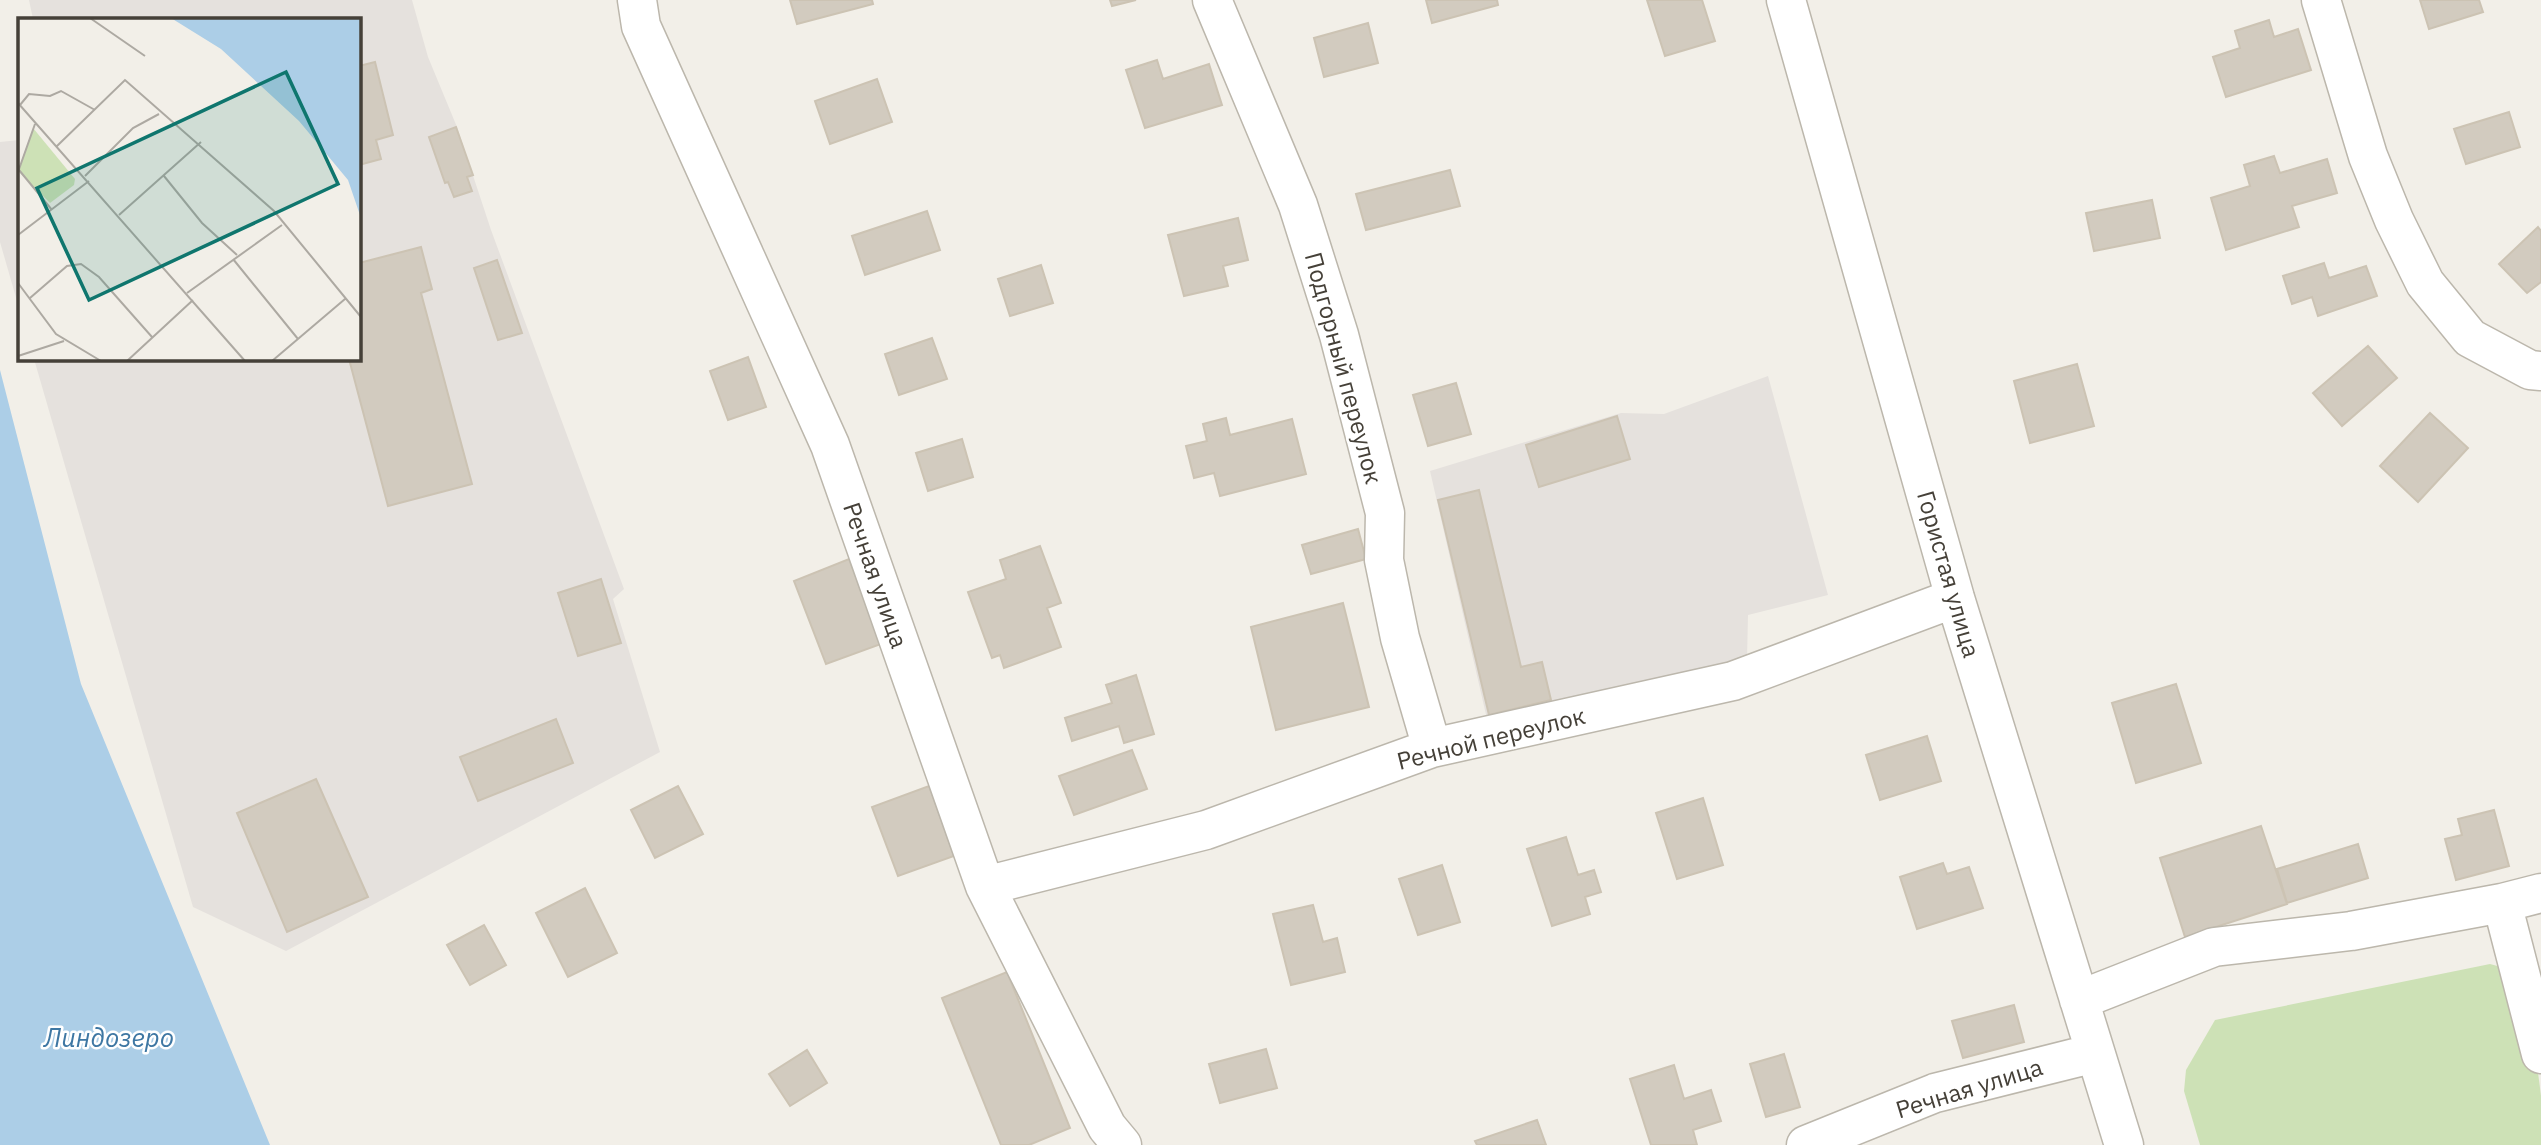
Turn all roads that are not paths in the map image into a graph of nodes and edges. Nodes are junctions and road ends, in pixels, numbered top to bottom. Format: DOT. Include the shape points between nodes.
graph roads {
  1 [pos="637,0"];
  2 [pos="1212,0"];
  3 [pos="1786,0"];
  4 [pos="2321,0"];
  5 [pos="2541,371"];
  6 [pos="1955,598"];
  7 [pos="1432,748"];
  8 [pos="985,886"];
  9 [pos="2541,893"];
  10 [pos="2502,903"];
  11 [pos="2079,1000"];
  12 [pos="2095,1053"];
  13 [pos="2541,1054"];
  14 [pos="1122,1145"];
  15 [pos="1806,1145"];
  16 [pos="2124,1145"];
  1 -- 8 [label="street, Речная улица" via="641,26 830,445"];
  2 -- 7 [label="street, Подгорный переулок" via="1298,205 1339,335 1385,513 1384,560 1400,638"];
  3 -- 6 [label="street, Гористая улица"];
  4 -- 5 [label="street" via="2368,156 2425,283 2470,338 2530,370"];
  6 -- 7 [label="street, Речной переулок" via="1733,681"];
  6 -- 11 [label="street, Гористая улица"];
  7 -- 8 [label="street, Речной переулок" via="1206,830"];
  8 -- 14 [label="street, Речная улица" via="1107,1127"];
  9 -- 10 [label="street"];
  10 -- 11 [label="street" via="2351,931 2214,947"];
  10 -- 13 [label="street"];
  11 -- 12 [label="street, Гористая улица"];
  12 -- 15 [label="street, Речная улица" via="1935,1093"];
  12 -- 16 [label="street, Гористая улица"];
}
